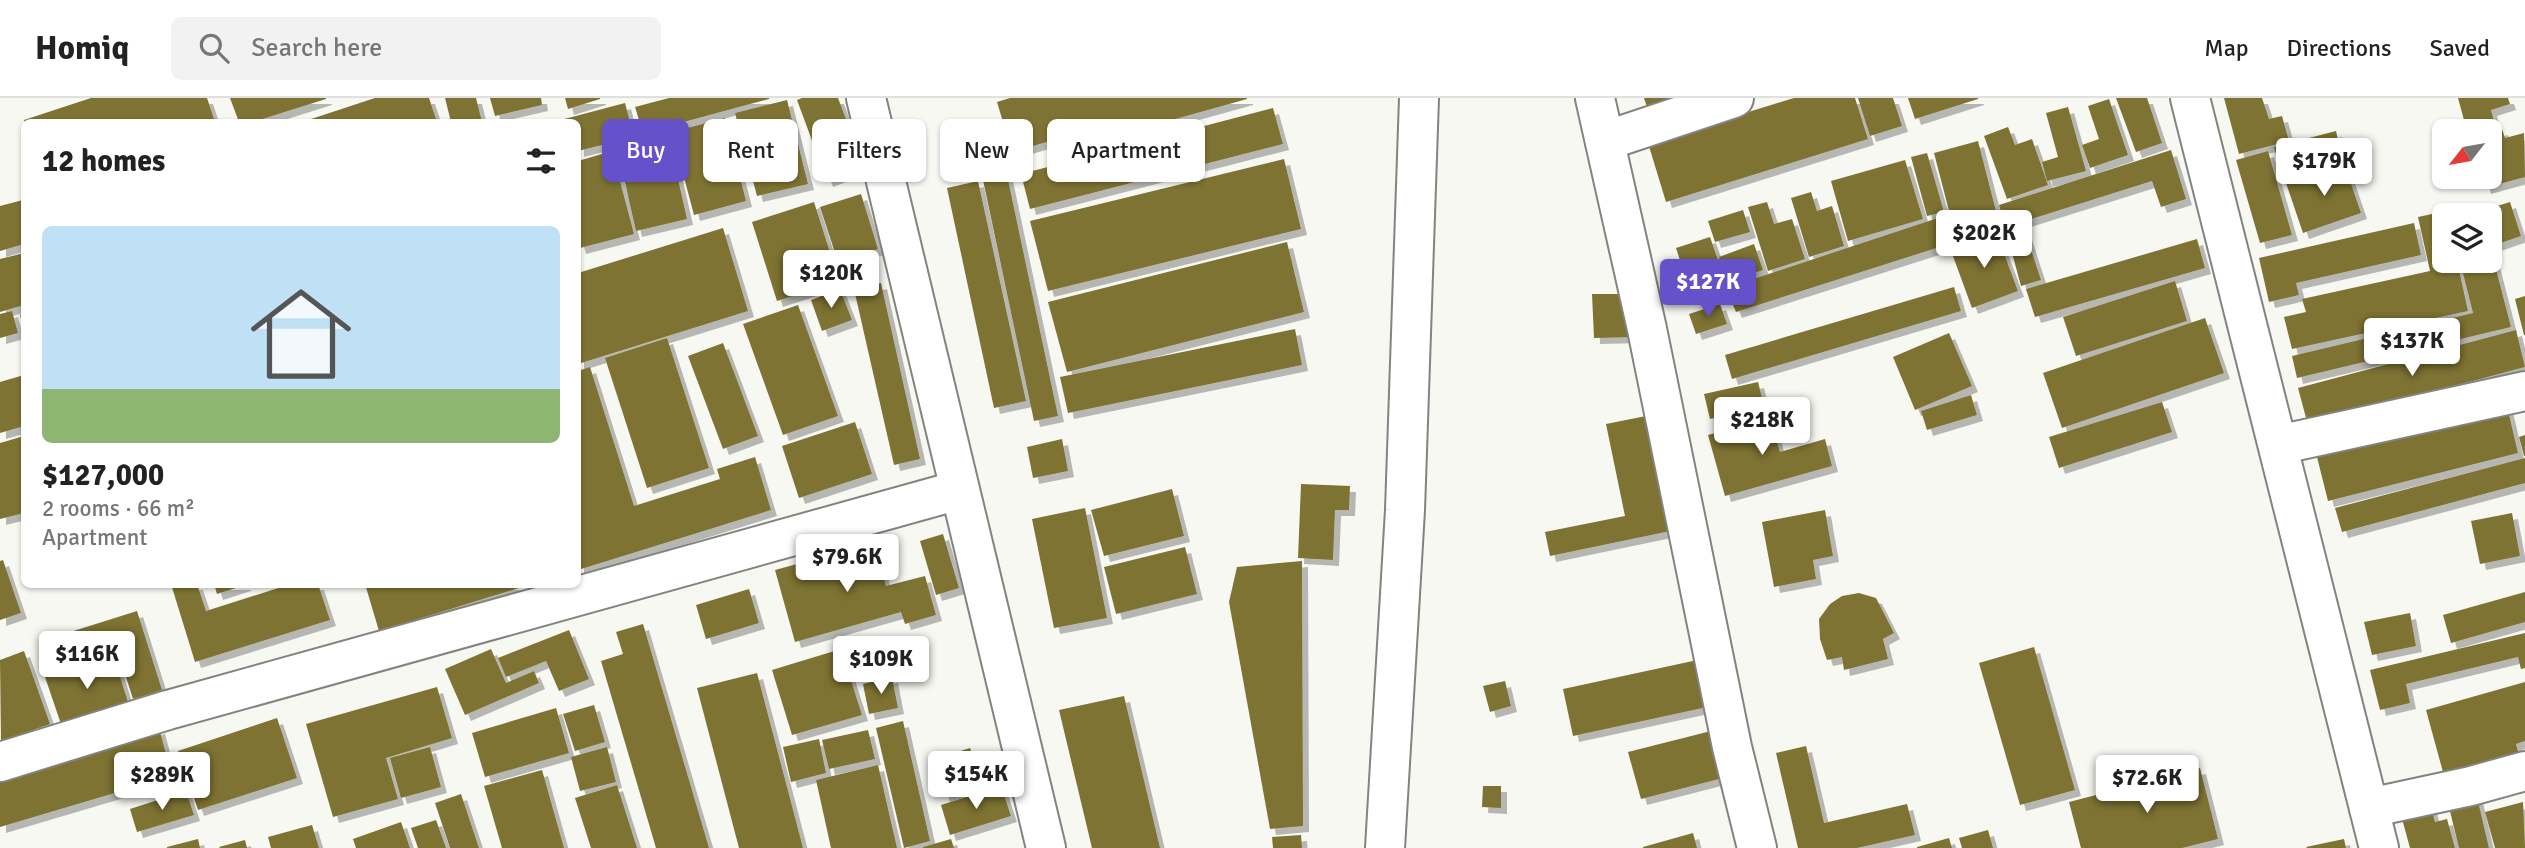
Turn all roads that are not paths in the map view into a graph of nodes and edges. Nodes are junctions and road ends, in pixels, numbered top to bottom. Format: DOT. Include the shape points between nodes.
graph roads {
  1 [pos="866,98"];
  2 [pos="1419,98"];
  3 [pos="1595,98"];
  4 [pos="1734,98"];
  5 [pos="2190,98"];
  6 [pos="1605,141"];
  7 [pos="2525,391"];
  8 [pos="2278,445"];
  9 [pos="959,490"];
  10 [pos="0,762"];
  11 [pos="2525,771"];
  12 [pos="2369,808"];
  13 [pos="1046,848"];
  14 [pos="1385,848"];
  15 [pos="1757,848"];
  16 [pos="2379,848"];
  1 -- 9 [label="street"];
  2 -- 14 [label="street" via="1405,510"];
  3 -- 6 [label="street"];
  4 -- 6 [label="street"];
  5 -- 8 [label="street"];
  6 -- 15 [label="street"];
  7 -- 8 [label="street"];
  8 -- 12 [label="street"];
  9 -- 10 [label="street" via="181,706"];
  9 -- 13 [label="street"];
  11 -- 12 [label="street"];
  12 -- 16 [label="street"];
}
